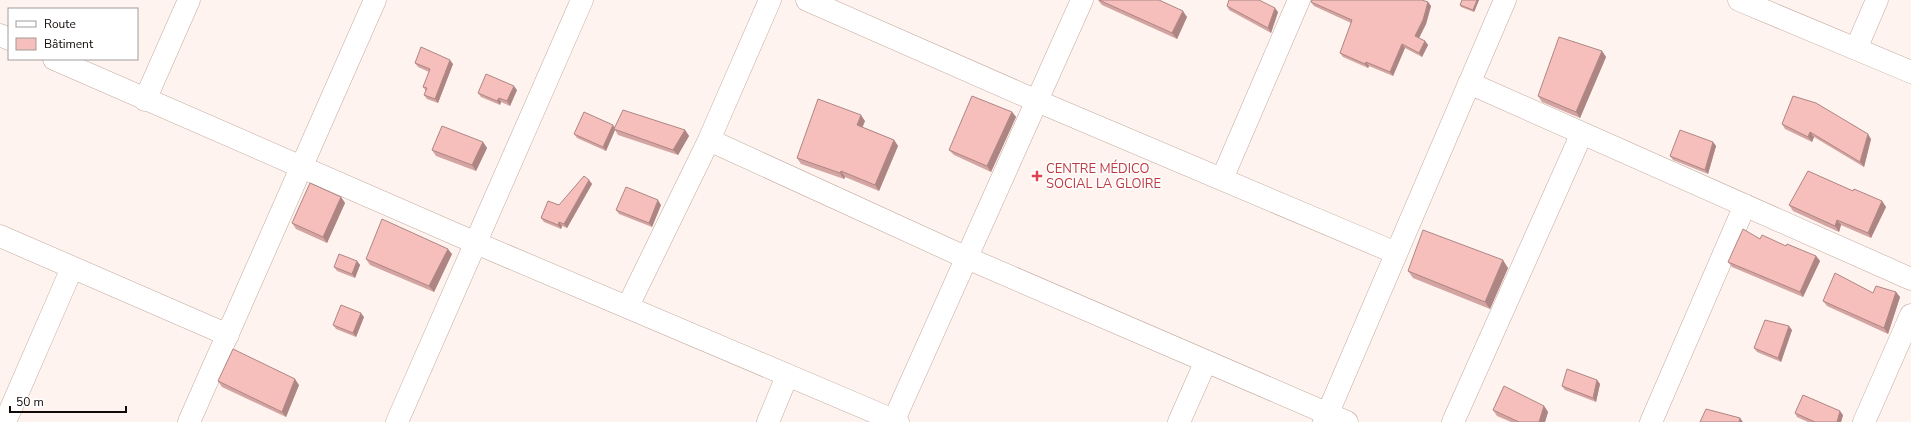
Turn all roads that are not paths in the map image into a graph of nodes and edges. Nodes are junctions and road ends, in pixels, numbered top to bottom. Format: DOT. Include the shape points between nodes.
graph roads {
  1 [pos="189,0"];
  2 [pos="375,0"];
  3 [pos="582,0"];
  4 [pos="770,0"];
  5 [pos="807,0"];
  6 [pos="1082,0"];
  7 [pos="1299,0"];
  8 [pos="1504,0"];
  9 [pos="1739,0"];
  10 [pos="1876,0"];
  11 [pos="1856,49"];
  12 [pos="56,60"];
  13 [pos="1911,72"];
  14 [pos="1469,83"];
  15 [pos="145,100"];
  16 [pos="1037,101"];
  17 [pos="1582,133"];
  18 [pos="708,140"];
  19 [pos="302,167"];
  20 [pos="1222,179"];
  21 [pos="1745,205"];
  22 [pos="0,236"];
  23 [pos="476,243"];
  24 [pos="1396,254"];
  25 [pos="967,258"];
  26 [pos="72,268"];
  27 [pos="1911,279"];
  28 [pos="628,306"];
  29 [pos="1911,315"];
  30 [pos="228,336"];
  31 [pos="1206,362"];
  32 [pos="787,376"];
  33 [pos="1333,419"];
  34 [pos="896,421"];
  35 [pos="5,422"];
  36 [pos="190,422"];
  37 [pos="399,422"];
  38 [pos="768,422"];
  39 [pos="1179,422"];
  40 [pos="1453,422"];
  41 [pos="1651,422"];
  42 [pos="1864,422"];
  1 -- 15 [label="street"];
  2 -- 19 [label="street"];
  3 -- 23 [label="street"];
  4 -- 18 [label="street"];
  5 -- 16 [label="street"];
  6 -- 16 [label="street"];
  7 -- 20 [label="street"];
  8 -- 14 [label="street"];
  9 -- 11 [label="street"];
  10 -- 11 [label="street"];
  11 -- 13 [label="street"];
  12 -- 15 [label="street"];
  14 -- 17 [label="street"];
  14 -- 24 [label="street"];
  15 -- 19 [label="street"];
  16 -- 20 [label="street"];
  16 -- 25 [label="street"];
  17 -- 21 [label="street"];
  17 -- 40 [label="street"];
  18 -- 25 [label="street"];
  18 -- 28 [label="street"];
  19 -- 23 [label="street"];
  19 -- 30 [label="street"];
  20 -- 24 [label="street"];
  21 -- 27 [label="street"];
  21 -- 41 [label="street"];
  22 -- 26 [label="street"];
  23 -- 28 [label="street"];
  23 -- 37 [label="street"];
  24 -- 33 [label="street"];
  25 -- 31 [label="street"];
  25 -- 34 [label="street"];
  26 -- 30 [label="street"];
  26 -- 35 [label="street"];
  28 -- 32 [label="street"];
  29 -- 42 [label="street"];
  30 -- 36 [label="street"];
  31 -- 33 [label="street"];
  31 -- 39 [label="street"];
  32 -- 34 [label="street"];
  32 -- 38 [label="street"];
}
